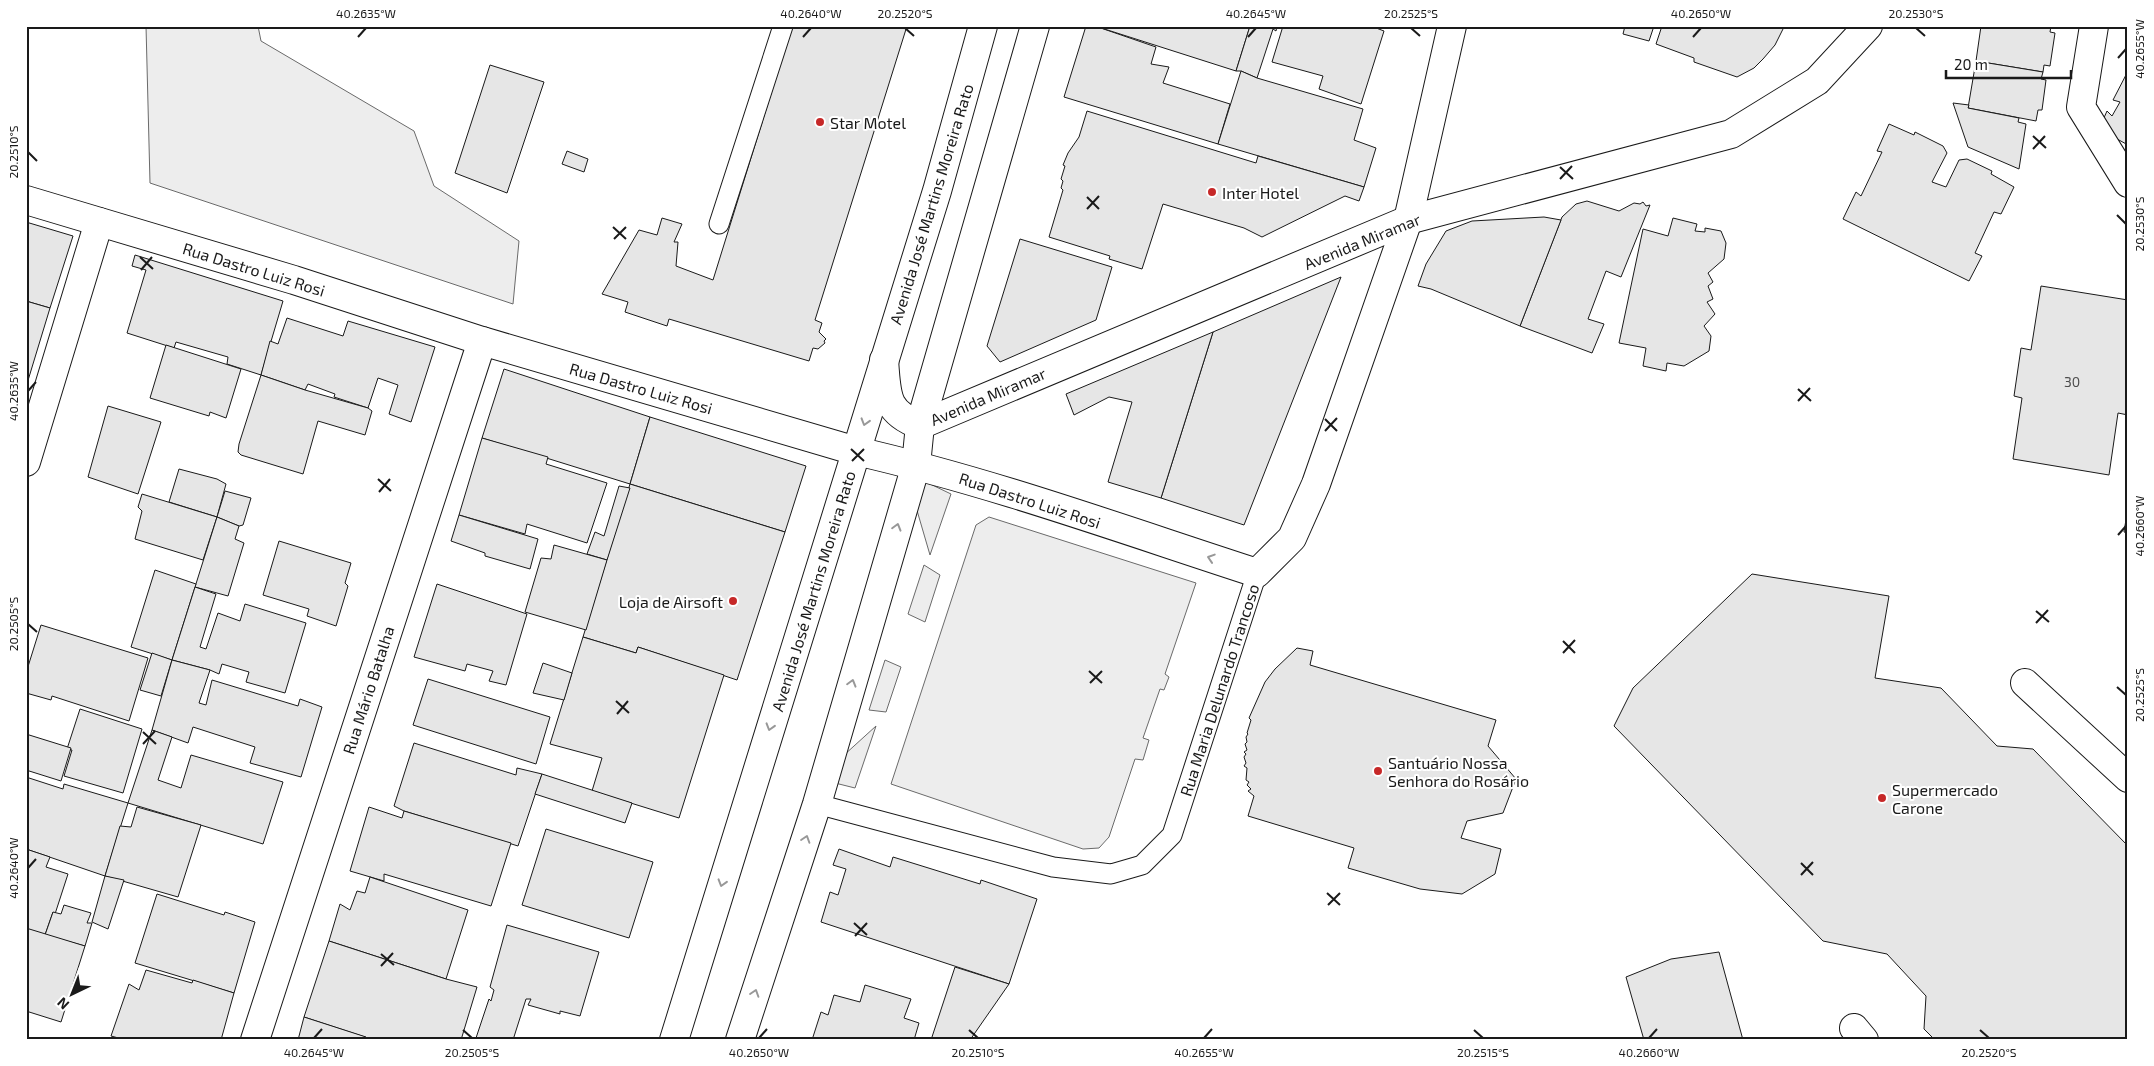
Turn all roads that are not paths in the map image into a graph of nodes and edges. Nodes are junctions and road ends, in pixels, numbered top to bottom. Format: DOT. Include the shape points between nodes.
graph roads {
  1 [pos="783,26"];
  2 [pos="983,26"];
  3 [pos="1036,26"];
  4 [pos="1452,26"];
  5 [pos="1868,26"];
  6 [pos="2094,26"];
  7 [pos="2128,183"];
  8 [pos="26,200"];
  9 [pos="1408,220"];
  10 [pos="99,222"];
  11 [pos="719,224"];
  12 [pos="482,341"];
  13 [pos="884,360"];
  14 [pos="920,424"];
  15 [pos="856,451"];
  16 [pos="26,462"];
  17 [pos="916,465"];
  18 [pos="1257,573"];
  19 [pos="2025,683"];
  20 [pos="2128,778"];
  21 [pos="817,804"];
  22 [pos="255,1040"];
  23 [pos="674,1040"];
  24 [pos="740,1040"];
  1 -- 11 [label="lane"];
  2 -- 13 [label="street, Avenida José Martins Moreira Rato" via="937,192"];
  3 -- 14 [label="street"];
  4 -- 9 [label="street, Rua Maria Delunardo Trancoso"];
  5 -- 9 [label="street, Avenida Miramar" via="1817,81 1731,134"];
  6 -- 7 [label="street" via="2081,107"];
  8 -- 10 [label="street, Rua Dastro Luiz Rosi"];
  9 -- 14 [label="street, Avenida Miramar"];
  9 -- 18 [label="street, Rua Maria Delunardo Trancoso" via="1316,484 1292,538"];
  10 -- 12 [label="street, Rua Dastro Luiz Rosi"];
  10 -- 16 [label="street"];
  12 -- 15 [label="street, Rua Dastro Luiz Rosi"];
  12 -- 22 [label="street, Rua Mário Batalha"];
  13 -- 14 [label="street, Avenida Miramar" via="888,398 902,418"];
  13 -- 15 [label="street, Avenida José Martins Moreira Rato, one-way"];
  14 -- 17 [label="street"];
  15 -- 17 [label="street, Rua Dastro Luiz Rosi"];
  15 -- 23 [label="street, Avenida José Martins Moreira Rato, one-way"];
  18 -- 17 [label="street, Rua Dastro Luiz Rosi, one-way"];
  21 -- 17 [label="street, one-way"];
  18 -- 21 [label="lane, Rua Maria Delunardo Trancoso" via="1172,835 1142,865 1111,874 1053,867"];
  19 -- 20 [label="street"];
  24 -- 21 [label="street, one-way"];
}
